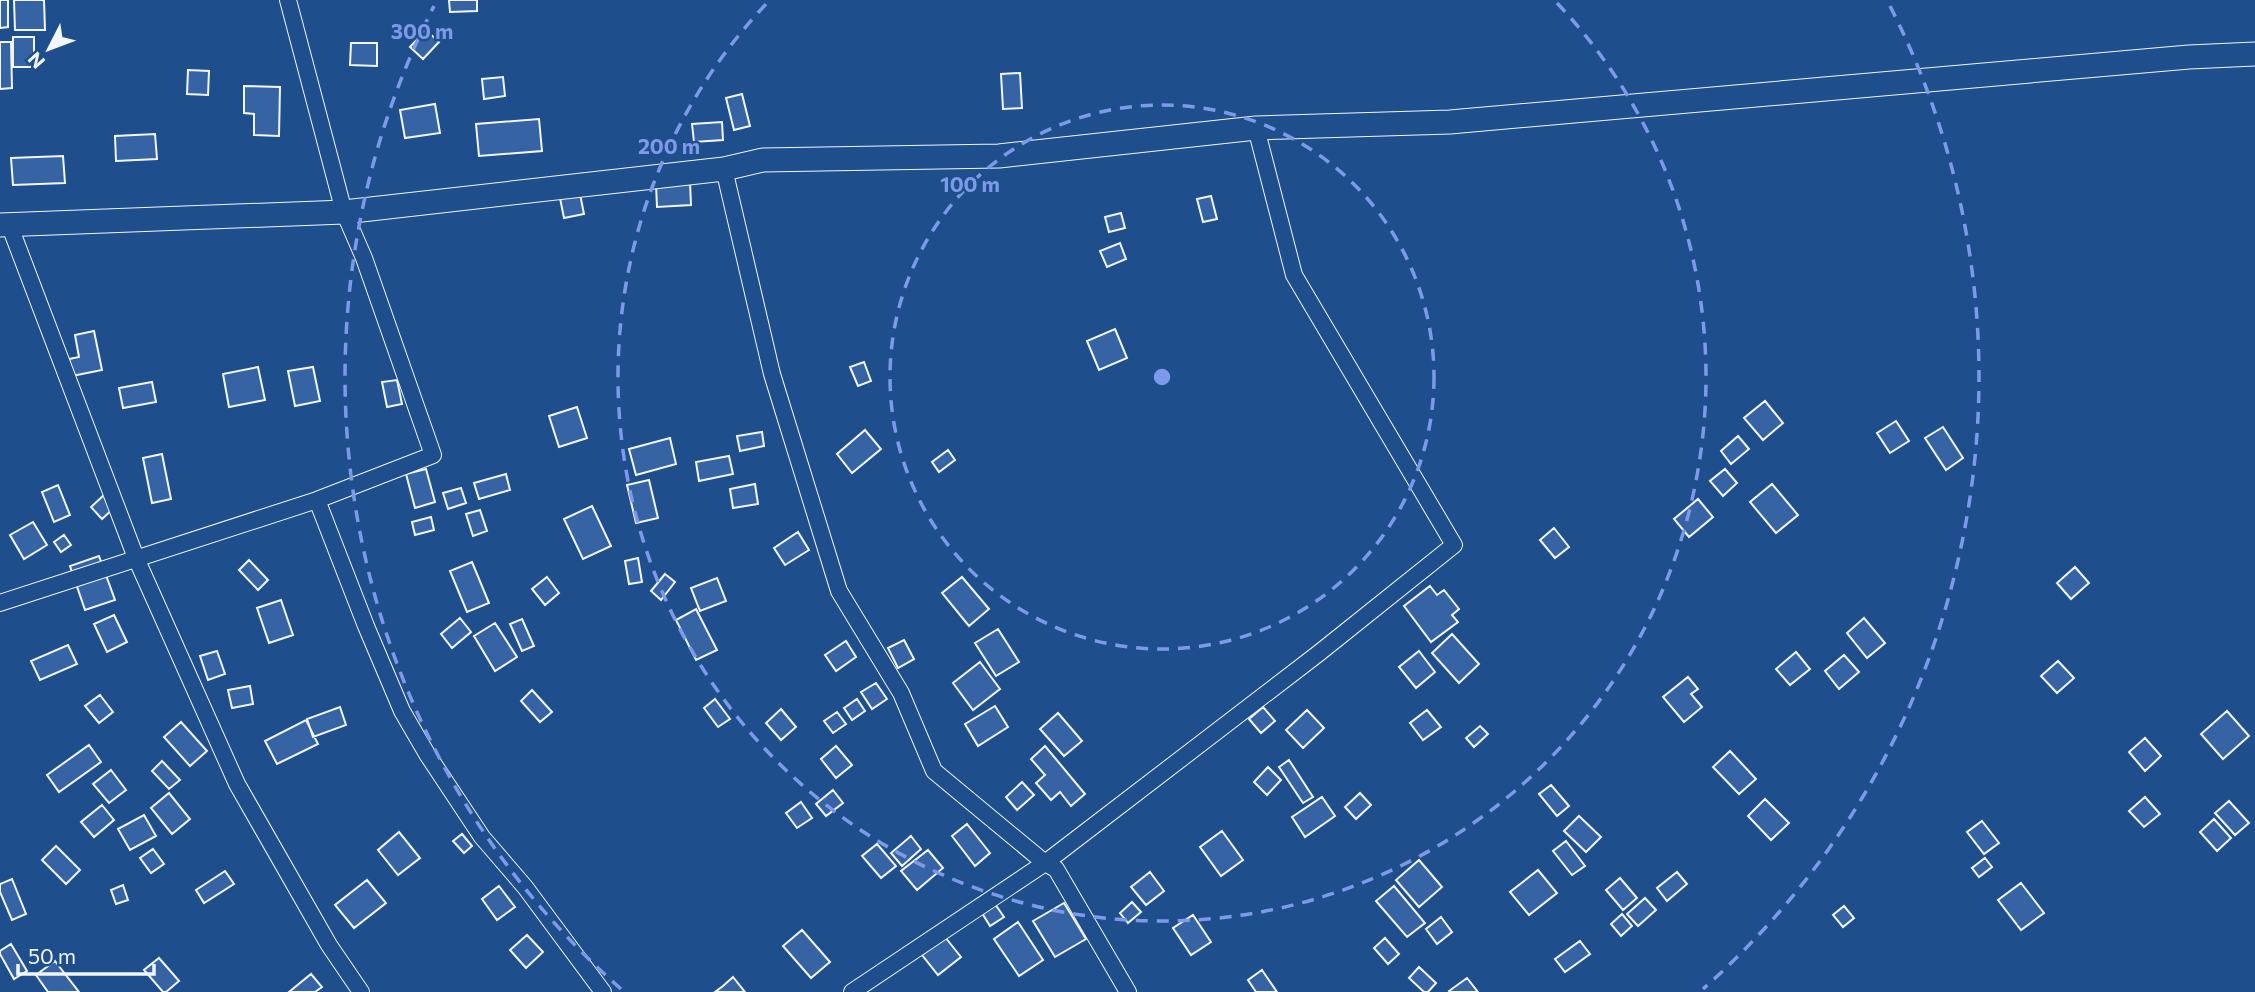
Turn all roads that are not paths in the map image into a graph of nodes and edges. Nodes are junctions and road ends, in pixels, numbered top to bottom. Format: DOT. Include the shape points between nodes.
graph roads {
  1 [pos="288,0"];
  2 [pos="2255,54"];
  3 [pos="1256,128"];
  4 [pos="724,169"];
  5 [pos="344,212"];
  6 [pos="4,225"];
  7 [pos="317,500"];
  8 [pos="136,558"];
  9 [pos="0,603"];
  10 [pos="1045,863"];
  11 [pos="361,992"];
  12 [pos="604,992"];
  13 [pos="852,992"];
  14 [pos="1128,992"];
  1 -- 5 [label="street"];
  2 -- 3 [label="street" via="1450,122"];
  3 -- 4 [label="street" via="999,156 763,160"];
  3 -- 10 [label="street" via="1294,275 1454,545"];
  4 -- 5 [label="street"];
  4 -- 10 [label="street" via="772,373 839,591 901,693 934,771"];
  5 -- 6 [label="street"];
  5 -- 7 [label="street" via="433,455"];
  6 -- 8 [label="street"];
  7 -- 8 [label="street"];
  7 -- 12 [label="street" via="402,711 427,754 481,837"];
  8 -- 9 [label="street"];
  8 -- 11 [label="street" via="237,784"];
  10 -- 13 [label="street"];
  10 -- 14 [label="street" via="1056,869"];
}
